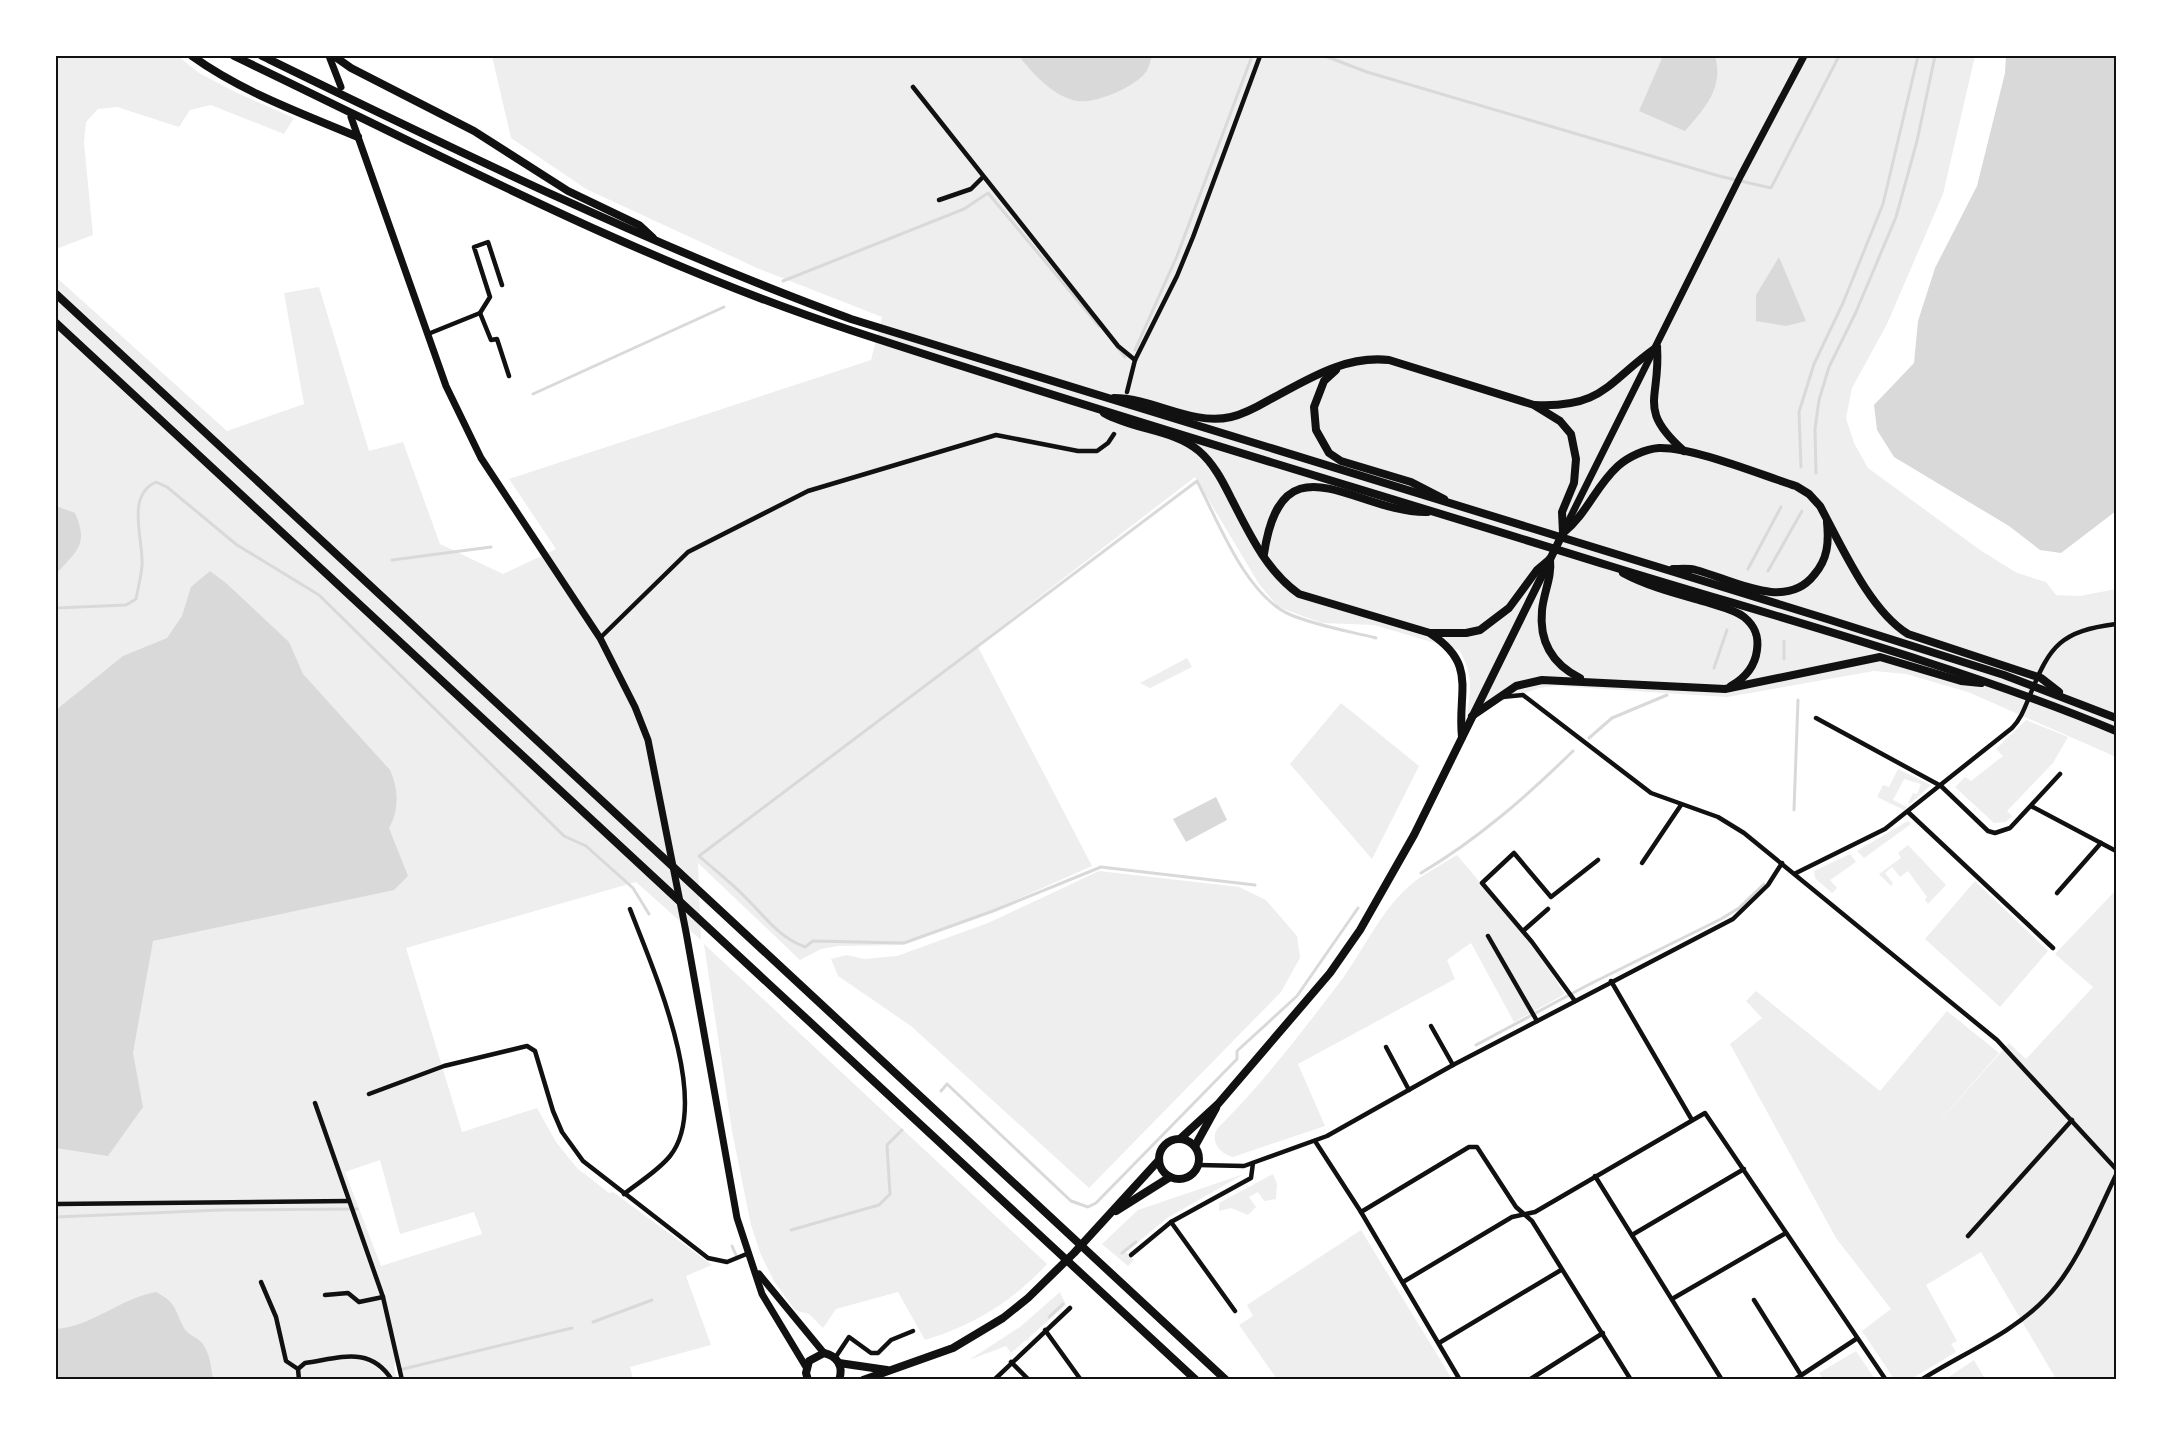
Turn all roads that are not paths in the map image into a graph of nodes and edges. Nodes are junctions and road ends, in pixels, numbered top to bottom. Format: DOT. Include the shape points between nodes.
graph roads {
  1 [pos="192,56"];
  2 [pos="234,56"];
  3 [pos="262,56"];
  4 [pos="332,56"];
  5 [pos="1260,56"];
  6 [pos="1804,56"];
  7 [pos="340,87"];
  8 [pos="913,87"];
  9 [pos="351,117"];
  10 [pos="358,137"];
  11 [pos="983,177"];
  12 [pos="939,200"];
  13 [pos="659,243"];
  14 [pos="502,285"];
  15 [pos="56,294"];
  16 [pos="480,313"];
  17 [pos="56,323"];
  18 [pos="428,334"];
  19 [pos="1657,347"];
  20 [pos="1135,360"];
  21 [pos="1341,364"];
  22 [pos="509,376"];
  23 [pos="1127,392"];
  24 [pos="1105,398"];
  25 [pos="1534,405"];
  26 [pos="1093,406"];
  27 [pos="1114,434"];
  28 [pos="1684,451"];
  29 [pos="1452,504"];
  30 [pos="1434,511"];
  31 [pos="1826,518"];
  32 [pos="1563,533"];
  33 [pos="1264,555"];
  34 [pos="1550,559"];
  35 [pos="1608,565"];
  36 [pos="1660,568"];
  37 [pos="2116,624"];
  38 [pos="1430,633"];
  39 [pos="600,638"];
  40 [pos="2028,679"];
  41 [pos="1584,680"];
  42 [pos="1998,685"];
  43 [pos="1725,689"];
  44 [pos="1499,697"];
  45 [pos="1472,716"];
  46 [pos="1816,718"];
  47 [pos="2116,718"];
  48 [pos="2116,731"];
  49 [pos="1462,737"];
  50 [pos="2060,774"];
  51 [pos="1941,786"];
  52 [pos="1681,805"];
  53 [pos="2031,806"];
  54 [pos="1908,812"];
  55 [pos="2101,843"];
  56 [pos="2116,850"];
  57 [pos="1598,860"];
  58 [pos="1782,862"];
  59 [pos="1641,863"];
  60 [pos="1796,873"];
  61 [pos="2057,893"];
  62 [pos="630,909"];
  63 [pos="1548,909"];
  64 [pos="1523,931"];
  65 [pos="1488,936"];
  66 [pos="2053,948"];
  67 [pos="1611,981"];
  68 [pos="1575,1001"];
  69 [pos="1537,1021"];
  70 [pos="1431,1026"];
  71 [pos="1386,1047"];
  72 [pos="1453,1065"];
  73 [pos="1409,1090"];
  74 [pos="369,1094"];
  75 [pos="315,1103"];
  76 [pos="1218,1104"];
  77 [pos="1692,1120"];
  78 [pos="2072,1120"];
  79 [pos="1180,1138"];
  80 [pos="1315,1141"];
  81 [pos="1195,1146"];
  82 [pos="1159,1160"];
  83 [pos="1253,1163"];
  84 [pos="1198,1165"];
  85 [pos="1744,1169"];
  86 [pos="2116,1169"];
  87 [pos="2116,1175"];
  88 [pos="1595,1176"];
  89 [pos="1170,1177"];
  90 [pos="624,1194"];
  91 [pos="349,1201"];
  92 [pos="56,1204"];
  93 [pos="1361,1212"];
  94 [pos="1109,1214"];
  95 [pos="1524,1214"];
  96 [pos="1171,1222"];
  97 [pos="1786,1233"];
  98 [pos="1632,1235"];
  99 [pos="1968,1236"];
  100 [pos="749,1253"];
  101 [pos="1131,1255"];
  102 [pos="1562,1269"];
  103 [pos="755,1270"];
  104 [pos="261,1282"];
  105 [pos="1403,1282"];
  106 [pos="325,1295"];
  107 [pos="383,1297"];
  108 [pos="1672,1299"];
  109 [pos="1754,1300"];
  110 [pos="1070,1308"];
  111 [pos="1235,1311"];
  112 [pos="1045,1330"];
  113 [pos="913,1331"];
  114 [pos="1603,1333"];
  115 [pos="1856,1340"];
  116 [pos="1439,1344"];
  117 [pos="824,1353"];
  118 [pos="837,1361"];
  119 [pos="1011,1362"];
  120 [pos="806,1366"];
  121 [pos="298,1369"];
  122 [pos="887,1370"];
  123 [pos="1802,1375"];
  124 [pos="807,1379"];
  125 [pos="299,1380"];
  126 [pos="392,1380"];
  127 [pos="402,1380"];
  128 [pos="839,1380"];
  129 [pos="863,1380"];
  130 [pos="994,1380"];
  131 [pos="1029,1380"];
  132 [pos="1081,1380"];
  133 [pos="1196,1380"];
  134 [pos="1226,1380"];
  135 [pos="1460,1380"];
  136 [pos="1529,1380"];
  137 [pos="1631,1380"];
  138 [pos="1722,1380"];
  139 [pos="1794,1380"];
  140 [pos="1886,1380"];
  141 [pos="1921,1380"];
  1 -- 10 [label="main road" via="238,84"];
  2 -- 26 [label="main road" via="575,218 758,298 847,330"];
  3 -- 13 [label="main road"];
  4 -- 7 [label="main road"];
  4 -- 13 [label="main road" via="474,131 568,191 639,225"];
  5 -- 20 [label="street" via="1178,276"];
  6 -- 19 [label="main road"];
  8 -- 11 [label="street"];
  9 -- 10 [label="main road"];
  10 -- 18 [label="main road"];
  11 -- 12 [label="street" via="971,189"];
  11 -- 20 [label="street" via="1118,346"];
  13 -- 24 [label="main road" via="851,319"];
  14 -- 16 [label="street" via="488,242 474,247 490,297"];
  15 -- 134 [label="highway"];
  16 -- 18 [label="street"];
  16 -- 22 [label="street" via="491,340 497,339"];
  17 -- 133 [label="highway"];
  18 -- 39 [label="main road" via="446,386 481,458"];
  19 -- 25 [label="main road" via="1598,396 1576,404"];
  19 -- 28 [label="main road" via="1654,409 1658,423"];
  19 -- 32 [label="main road"];
  20 -- 23 [label="street"];
  21 -- 24 [label="main road" via="1232,417 1205,419 1135,398"];
  21 -- 25 [label="main road" via="1370,358 1389,360"];
  21 -- 29 [label="main road" via="1324,381 1314,407 1316,430 1323,446 1341,461 1411,482"];
  24 -- 29 [label="main road"];
  25 -- 32 [label="main road" via="1560,421 1575,446 1576,472 1562,512"];
  26 -- 30 [label="main road"];
  26 -- 33 [label="main road" via="1116,420 1197,449 1219,475"];
  27 -- 39 [label="street" via="1097,451 996,435 808,491 688,552"];
  28 -- 31 [label="main road" via="1796,486 1809,494"];
  28 -- 32 [label="main road" via="1658,448 1625,460 1607,478 1579,520"];
  29 -- 36 [label="main road"];
  30 -- 33 [label="main road" via="1394,508 1321,486 1300,489 1275,511"];
  30 -- 35 [label="main road"];
  31 -- 36 [label="main road" via="1828,540 1821,567 1811,580 1791,591 1762,591 1694,569"];
  31 -- 40 [label="main road" via="1876,604 1895,626"];
  32 -- 34 [label="main road"];
  33 -- 38 [label="main road" via="1282,582 1299,594"];
  34 -- 38 [label="main road" via="1493,622 1466,633"];
  34 -- 41 [label="main road" via="1552,575 1542,608 1542,634 1556,662"];
  34 -- 45 [label="main road"];
  35 -- 42 [label="main road"];
  35 -- 43 [label="main road" via="1641,583 1729,609 1752,624 1758,640 1755,661 1742,680"];
  36 -- 40 [label="main road"];
  37 -- 51 [label="street" via="2083,629 2056,644 2043,662 2017,723"];
  38 -- 49 [label="main road" via="1447,644 1462,670"];
  39 -- 100 [label="main road" via="648,740 737,1218"];
  40 -- 47 [label="main road"];
  41 -- 43 [label="main road"];
  41 -- 44 [label="main road" via="1542,680 1516,686"];
  42 -- 43 [label="main road" via="1961,681 1880,657"];
  42 -- 48 [label="main road"];
  44 -- 45 [label="main road"];
  44 -- 52 [label="street" via="1523,695 1633,781"];
  45 -- 49 [label="main road"];
  46 -- 51 [label="street"];
  49 -- 76 [label="main road" via="1414,835 1360,930 1330,974"];
  50 -- 53 [label="street"];
  51 -- 53 [label="street" via="1988,831 1995,833 2010,828"];
  51 -- 54 [label="street"];
  52 -- 58 [label="street" via="1718,817"];
  52 -- 59 [label="street"];
  53 -- 55 [label="street"];
  54 -- 60 [label="street" via="1866,840"];
  54 -- 66 [label="street"];
  55 -- 56 [label="street"];
  55 -- 61 [label="street"];
  57 -- 64 [label="street" via="1551,897 1514,854 1482,883"];
  58 -- 60 [label="street"];
  58 -- 67 [label="street" via="1768,885 1733,919"];
  60 -- 78 [label="street" via="1997,1040"];
  62 -- 90 [label="street" via="659,986 687,1102 680,1138 671,1155"];
  63 -- 64 [label="street"];
  64 -- 68 [label="street"];
  65 -- 69 [label="street"];
  67 -- 68 [label="street"];
  67 -- 77 [label="street"];
  68 -- 69 [label="street"];
  69 -- 72 [label="street"];
  70 -- 72 [label="street"];
  71 -- 73 [label="street"];
  72 -- 73 [label="street"];
  73 -- 80 [label="street"];
  74 -- 90 [label="street" via="444,1066 527,1046 535,1051 553,1111 572,1148 594,1173"];
  75 -- 91 [label="street"];
  76 -- 79 [label="main road"];
  76 -- 81 [label="main road"];
  77 -- 85 [label="street" via="1705,1113"];
  77 -- 88 [label="street"];
  78 -- 86 [label="street"];
  78 -- 99 [label="street"];
  79 -- 81 [label="main road"];
  79 -- 82 [label="main road" via="1165,1144"];
  80 -- 83 [label="street"];
  80 -- 93 [label="street"];
  81 -- 84 [label="main road"];
  82 -- 89 [label="main road"];
  82 -- 94 [label="main road"];
  83 -- 84 [label="street"];
  83 -- 96 [label="street" via="1251,1178"];
  84 -- 89 [label="main road" via="1183,1179"];
  85 -- 97 [label="street"];
  85 -- 98 [label="street"];
  87 -- 141 [label="street" via="2067,1269 2044,1301"];
  88 -- 95 [label="street" via="1535,1212"];
  88 -- 98 [label="street"];
  89 -- 94 [label="main road"];
  90 -- 100 [label="street" via="714,1261 727,1262"];
  91 -- 92 [label="street"];
  91 -- 107 [label="street"];
  93 -- 95 [label="street" via="1475,1146"];
  93 -- 105 [label="street"];
  94 -- 122 [label="main road" via="1047,1280 980,1334 930,1357"];
  95 -- 102 [label="street"];
  95 -- 105 [label="street" via="1512,1217"];
  96 -- 101 [label="street"];
  96 -- 111 [label="street"];
  97 -- 108 [label="street"];
  97 -- 115 [label="street"];
  98 -- 108 [label="street"];
  100 -- 103 [label="main road"];
  102 -- 114 [label="street"];
  102 -- 116 [label="street"];
  103 -- 117 [label="main road"];
  103 -- 120 [label="main road" via="762,1294"];
  104 -- 121 [label="street" via="276,1317 286,1361"];
  105 -- 116 [label="street"];
  106 -- 107 [label="street" via="348,1293 359,1302"];
  107 -- 127 [label="street"];
  108 -- 138 [label="street"];
  109 -- 123 [label="street"];
  110 -- 112 [label="street"];
  112 -- 119 [label="street"];
  112 -- 132 [label="street"];
  113 -- 118 [label="street" via="891,1340 878,1353 871,1353 849,1337"];
  114 -- 136 [label="street"];
  114 -- 137 [label="street"];
  115 -- 123 [label="street"];
  115 -- 140 [label="street"];
  116 -- 135 [label="street"];
  117 -- 118 [label="main road"];
  117 -- 120 [label="main road" via="813,1357"];
  118 -- 122 [label="main road"];
  118 -- 128 [label="main road"];
  119 -- 130 [label="street"];
  119 -- 131 [label="street"];
  120 -- 124 [label="main road"];
  121 -- 125 [label="street"];
  121 -- 126 [label="street" via="305,1363 360,1356 378,1362"];
  122 -- 129 [label="main road"];
  123 -- 139 [label="street"];
}
